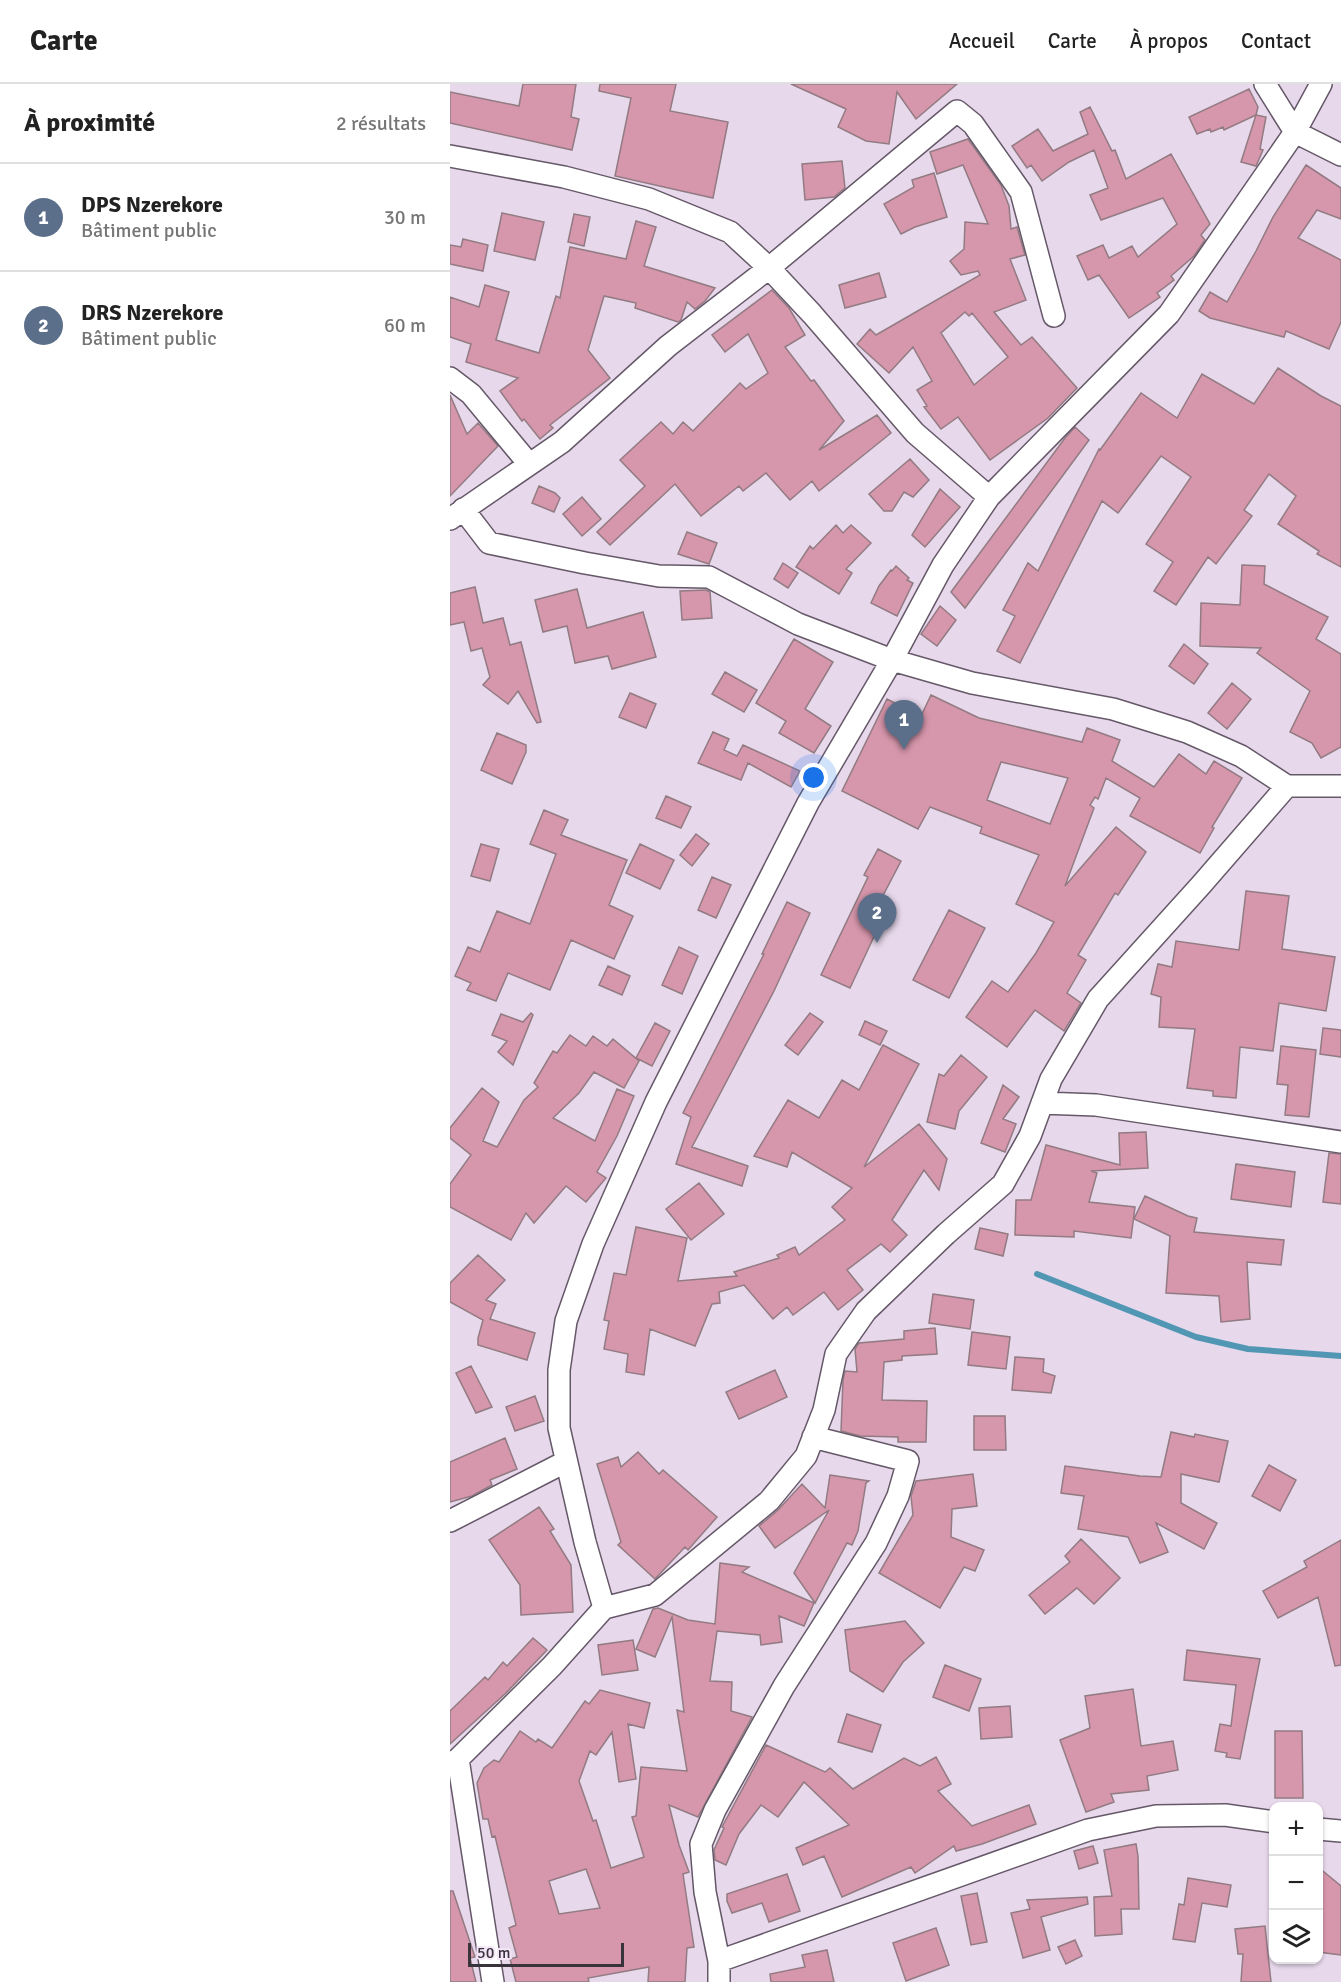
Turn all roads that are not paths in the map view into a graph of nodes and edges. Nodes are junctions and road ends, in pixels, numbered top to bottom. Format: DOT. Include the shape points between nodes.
graph roads {
  1 [pos="1266,84"];
  2 [pos="1321,84"];
  3 [pos="1295,132"];
  4 [pos="1341,154"];
  5 [pos="450,156"];
  6 [pos="769,268"];
  7 [pos="1054,316"];
  8 [pos="450,378"];
  9 [pos="529,464"];
  10 [pos="989,497"];
  11 [pos="457,514"];
  12 [pos="892,660"];
  13 [pos="1338,781"];
  14 [pos="1287,786"];
  15 [pos="1042,1103"];
  16 [pos="1341,1142"];
  17 [pos="813,1437"];
  18 [pos="565,1462"];
  19 [pos="450,1521"];
  20 [pos="604,1608"];
  21 [pos="454,1761"];
  22 [pos="1269,1821"];
  23 [pos="1323,1830"];
  24 [pos="1341,1832"];
  25 [pos="718,1961"];
  26 [pos="492,1982"];
  27 [pos="719,1982"];
  1 -- 3 [label="street"];
  2 -- 3 [label="street"];
  3 -- 4 [label="street"];
  3 -- 10 [label="street" via="1169,314"];
  5 -- 6 [label="street" via="564,177 649,199 730,232"];
  6 -- 7 [label="street" via="957,111 974,123 1021,192"];
  6 -- 9 [label="street" via="668,346 561,442"];
  6 -- 10 [label="street" via="915,434"];
  8 -- 9 [label="street" via="471,394"];
  9 -- 11 [label="street"];
  10 -- 12 [label="street" via="943,565"];
  11 -- 12 [label="street" via="489,543 658,576 709,577 798,624"];
  12 -- 14 [label="street" via="972,683 1113,709 1187,732 1241,756"];
  12 -- 18 [label="street" via="808,803 656,1102 593,1244 566,1321 559,1428"];
  13 -- 14 [label="street"];
  14 -- 15 [label="street" via="1098,999 1051,1079"];
  15 -- 16 [label="street" via="1096,1105"];
  15 -- 17 [label="street" via="1030,1136 1003,1184 866,1311 848,1336 836,1354 824,1410"];
  17 -- 20 [label="street" via="806,1456 769,1501 688,1568 655,1595"];
  17 -- 25 [label="street" via="908,1461 898,1496 876,1543 784,1686 715,1810 701,1844"];
  18 -- 19 [label="street"];
  18 -- 20 [label="street"];
  20 -- 21 [label="street" via="552,1666"];
  21 -- 26 [label="street"];
  22 -- 25 [label="street" via="1225,1815 1156,1816 1088,1830"];
  23 -- 24 [label="street"];
  25 -- 27 [label="street"];
}
